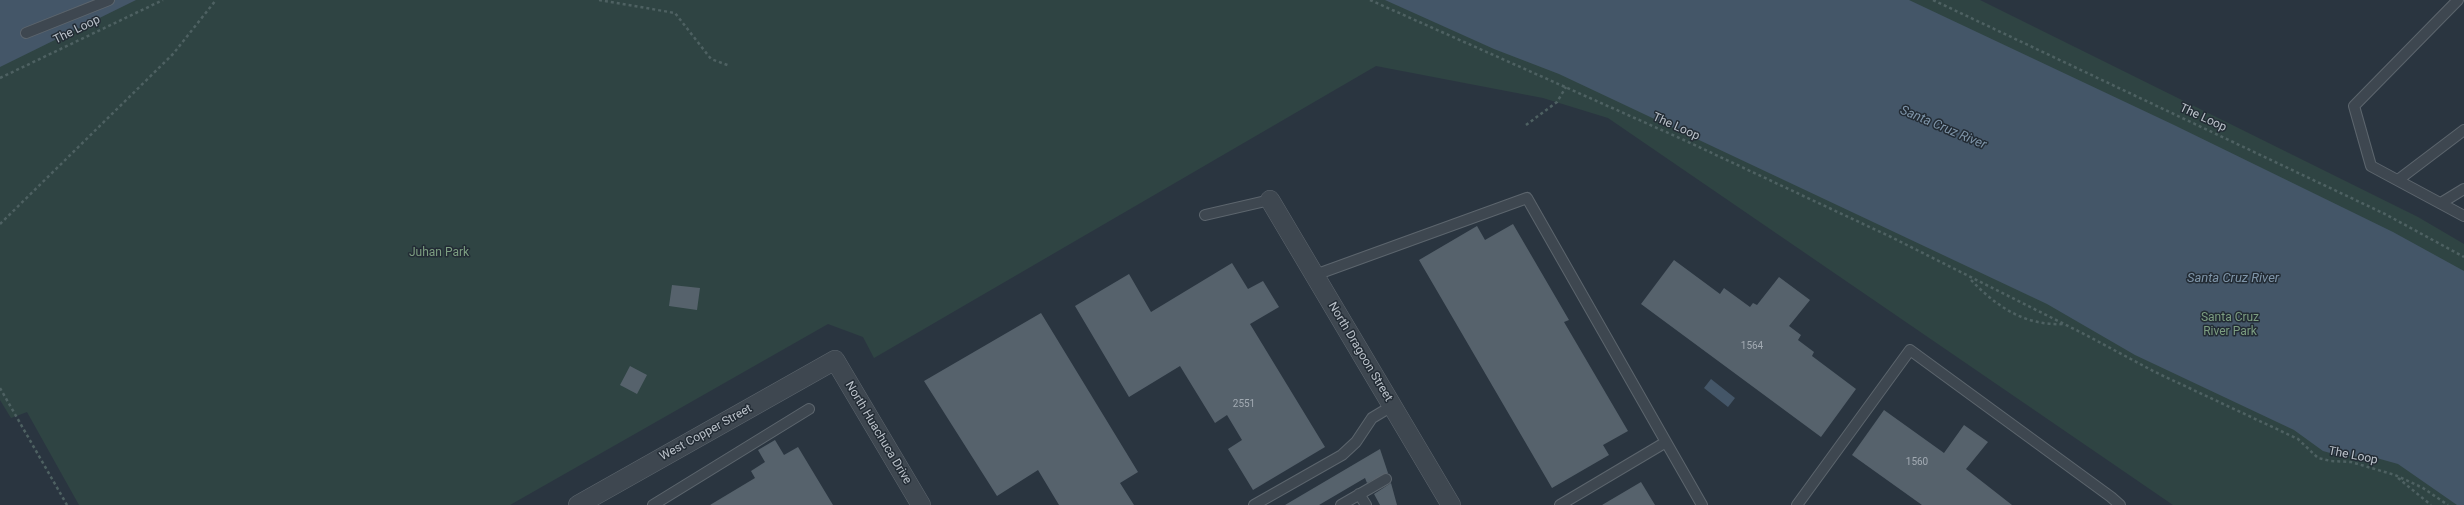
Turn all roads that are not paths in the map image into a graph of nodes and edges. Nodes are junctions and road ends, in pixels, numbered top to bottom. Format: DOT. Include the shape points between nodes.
graph roads {
  1 [pos="109,0"];
  2 [pos="2459,0"];
  3 [pos="2464,3"];
  4 [pos="26,33"];
  5 [pos="2464,130"];
  6 [pos="2398,180"];
  7 [pos="2464,189"];
  8 [pos="1270,200"];
  9 [pos="2441,203"];
  10 [pos="1205,215"];
  11 [pos="2464,216"];
  12 [pos="1315,275"];
  13 [pos="835,360"];
  14 [pos="1392,406"];
  15 [pos="810,409"];
  16 [pos="1666,442"];
  17 [pos="1386,479"];
  18 [pos="1359,494"];
  19 [pos="578,505"];
  20 [pos="653,505"];
  21 [pos="921,505"];
  22 [pos="1254,505"];
  23 [pos="1341,505"];
  24 [pos="1366,505"];
  25 [pos="1451,505"];
  26 [pos="1560,505"];
  27 [pos="1702,505"];
  28 [pos="1797,505"];
  29 [pos="2120,505"];
  1 -- 4 [label="lane"];
  2 -- 3 [label="lane"];
  2 -- 6 [label="lane" via="2354,106 2371,166"];
  5 -- 6 [label="lane"];
  6 -- 9 [label="lane"];
  7 -- 9 [label="lane"];
  8 -- 10 [label="lane"];
  8 -- 12 [label="street, North Dragoon Street"];
  9 -- 11 [label="lane"];
  12 -- 14 [label="street, North Dragoon Street"];
  12 -- 16 [label="lane" via="1527,198"];
  13 -- 19 [label="street, West Copper Street"];
  13 -- 21 [label="street, North Huachuca Drive"];
  14 -- 22 [label="lane" via="1372,418 1356,442 1342,455"];
  14 -- 25 [label="street, North Dragoon Street"];
  15 -- 20 [label="lane"];
  16 -- 26 [label="lane"];
  16 -- 27 [label="lane"];
  17 -- 18 [label="lane"];
  18 -- 23 [label="lane"];
  18 -- 24 [label="lane"];
  28 -- 29 [label="lane" via="1910,350"];
}
